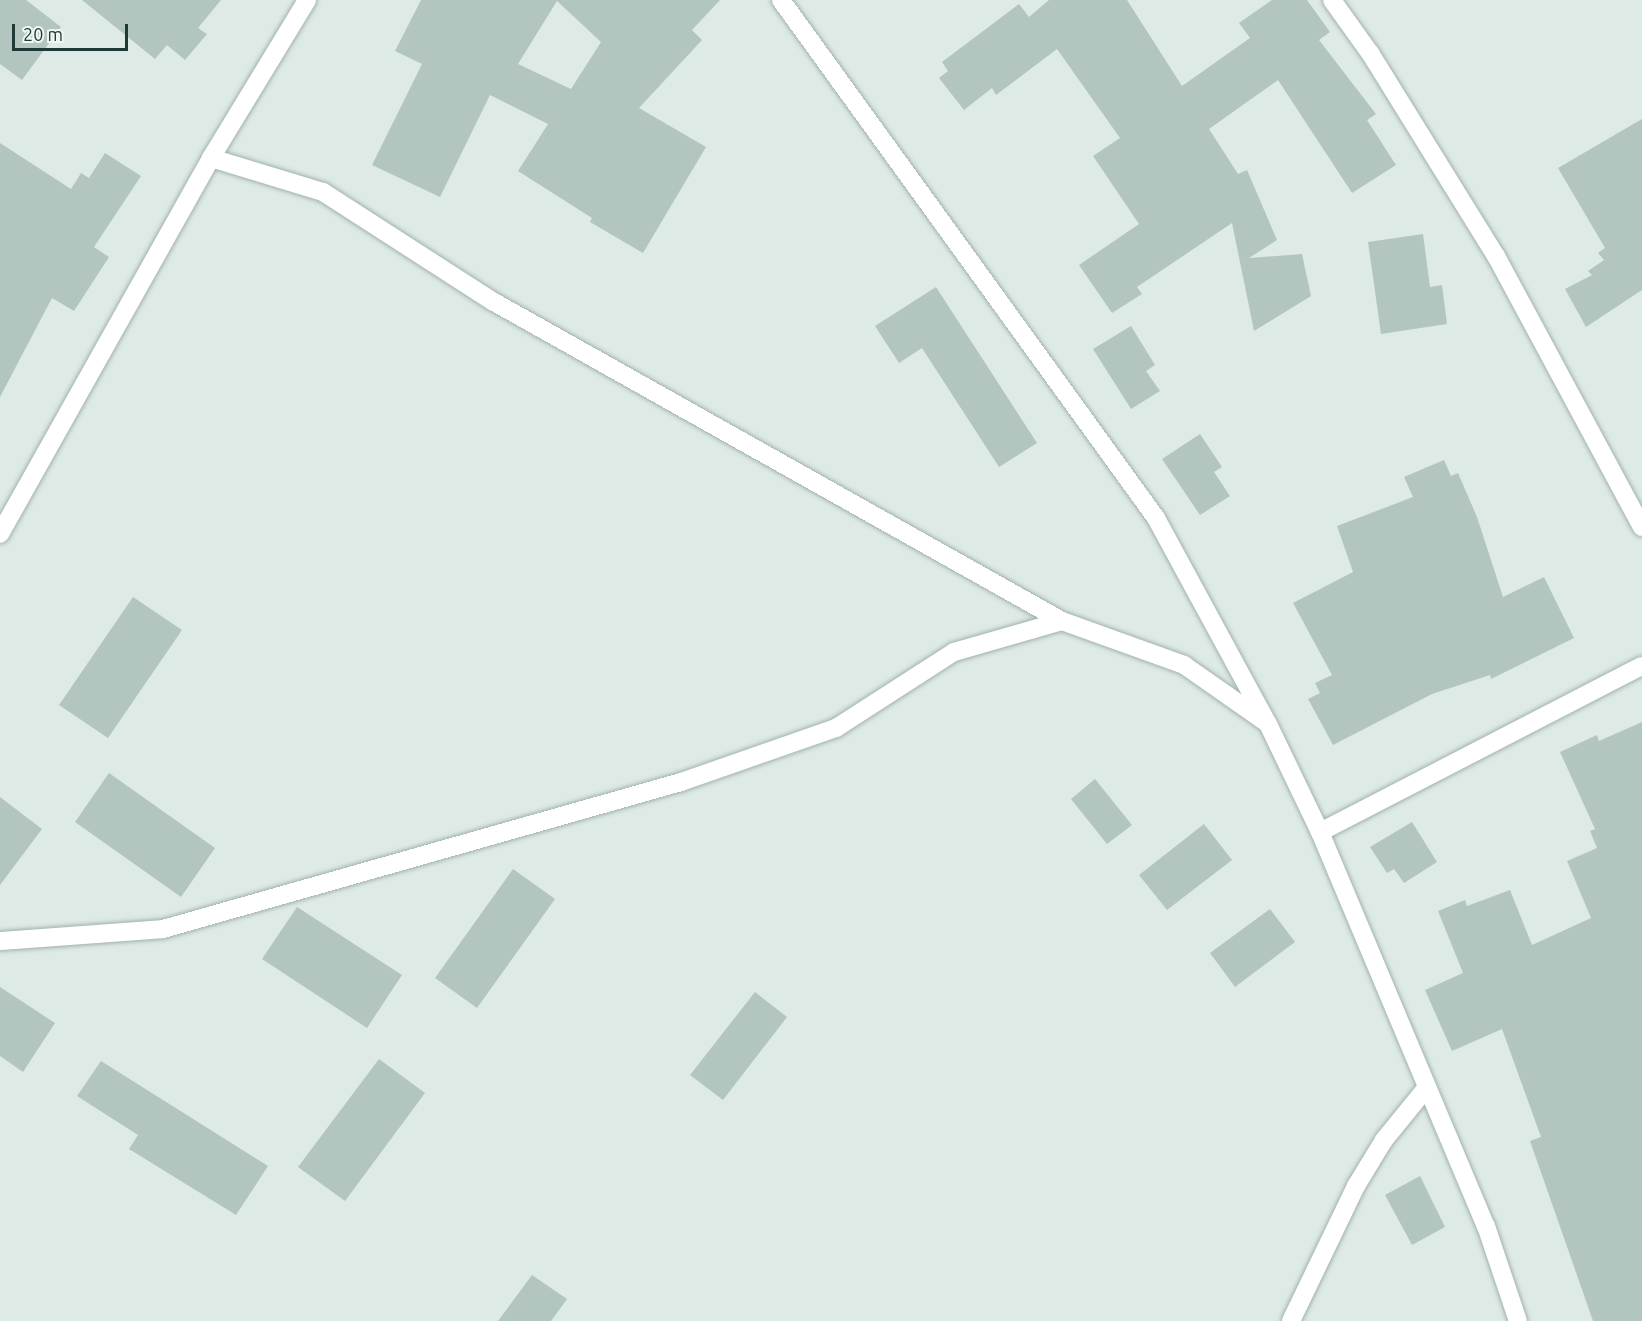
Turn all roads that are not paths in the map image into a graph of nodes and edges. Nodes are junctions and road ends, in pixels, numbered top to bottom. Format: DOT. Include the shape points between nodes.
graph roads {
  1 [pos="307,0"];
  2 [pos="781,0"];
  3 [pos="1332,0"];
  4 [pos="211,158"];
  5 [pos="1642,527"];
  6 [pos="0,534"];
  7 [pos="1062,621"];
  8 [pos="1642,666"];
  9 [pos="1268,724"];
  10 [pos="1320,832"];
  11 [pos="0,941"];
  12 [pos="1426,1087"];
  13 [pos="1291,1321"];
  14 [pos="1518,1321"];
  1 -- 4 [label="street"];
  2 -- 9 [label="street" via="1156,518"];
  3 -- 5 [label="street" via="1370,53 1496,256"];
  4 -- 6 [label="street"];
  4 -- 7 [label="street" via="323,192 494,302"];
  7 -- 9 [label="street" via="1184,665"];
  7 -- 11 [label="street" via="954,652 836,728 681,782 163,929"];
  8 -- 10 [label="street"];
  9 -- 10 [label="street"];
  10 -- 12 [label="street"];
  12 -- 13 [label="street" via="1384,1140 1356,1186"];
  12 -- 14 [label="street" via="1486,1226"];
}
